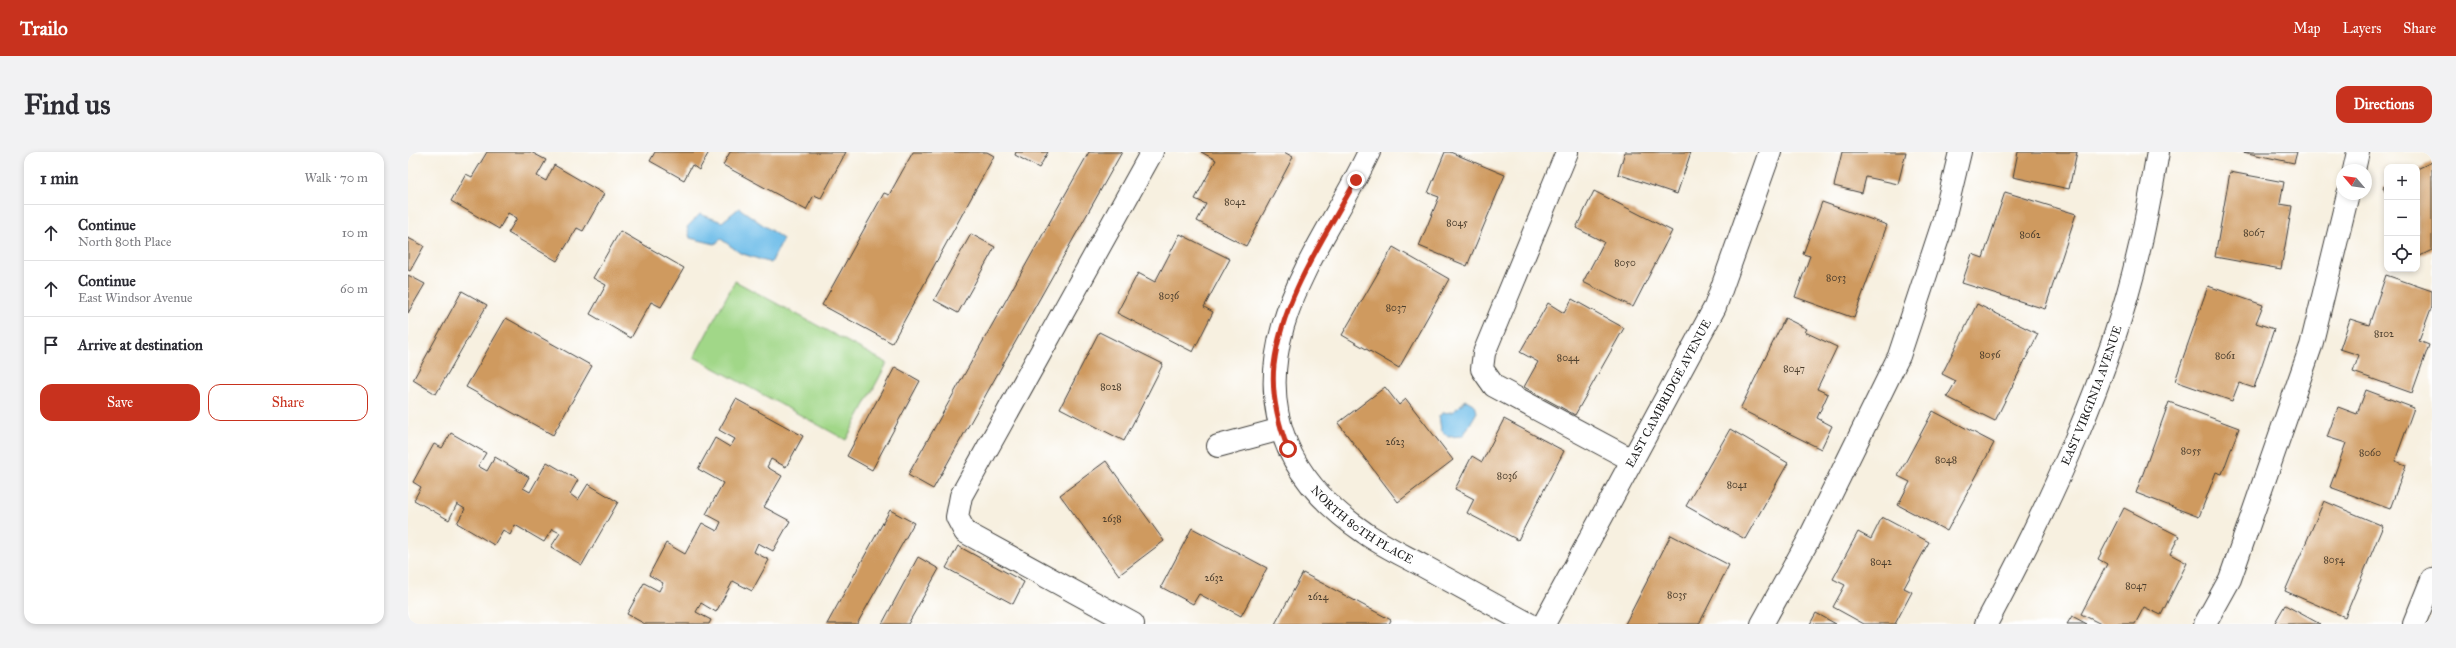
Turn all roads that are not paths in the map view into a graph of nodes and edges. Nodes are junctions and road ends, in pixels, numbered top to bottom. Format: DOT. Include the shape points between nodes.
graph roads {
  1 [pos="1152,152"];
  2 [pos="1369,152"];
  3 [pos="1567,152"];
  4 [pos="1770,152"];
  5 [pos="1960,152"];
  6 [pos="2158,152"];
  7 [pos="2358,152"];
  8 [pos="2355,164"];
  9 [pos="2347,200"];
  10 [pos="1281,429"];
  11 [pos="1218,446"];
  12 [pos="1632,460"];
  13 [pos="2432,579"];
  14 [pos="1133,624"];
  15 [pos="1529,624"];
  16 [pos="1544,624"];
  17 [pos="1762,624"];
  18 [pos="1986,624"];
  19 [pos="2205,624"];
  20 [pos="2414,624"];
  1 -- 14 [label="street" via="961,496 958,517 965,532"];
  2 -- 10 [label="street, NORTH 80TH PLACE" via="1298,287 1284,326 1274,366 1276,408"];
  3 -- 12 [label="street" via="1484,353 1482,369 1494,386"];
  4 -- 12 [label="street, EAST CAMBRIDGE AVENUE" via="1715,307"];
  5 -- 17 [label="street" via="1943,223 1899,356 1808,541"];
  6 -- 18 [label="street, EAST VIRGINIA AVENUE" via="2139,250 2108,354 2067,460 2019,562"];
  7 -- 8 [label="street"];
  9 -- 19 [label="street" via="2311,346 2230,579"];
  10 -- 11 [label="street"];
  10 -- 15 [label="street, NORTH 80TH PLACE" via="1288,449 1306,480 1331,507 1365,534"];
  12 -- 16 [label="street, EAST CAMBRIDGE AVENUE"];
  13 -- 20 [label="street"];
}
